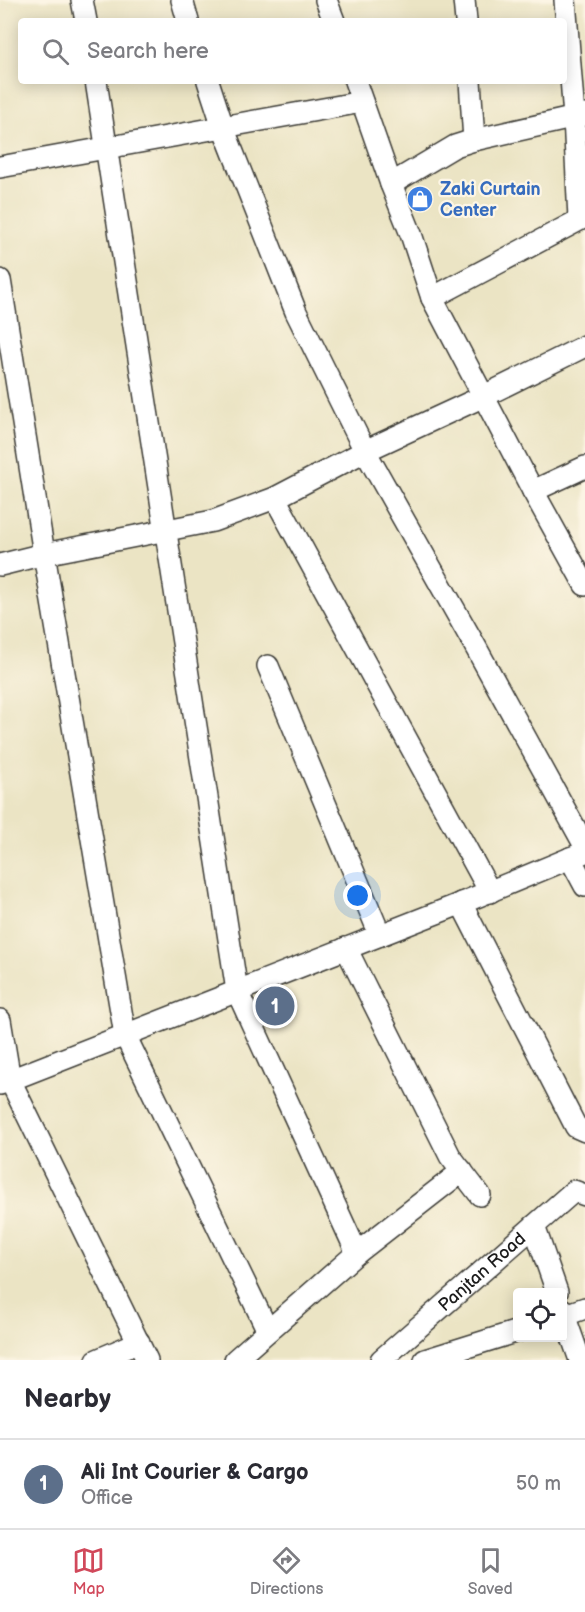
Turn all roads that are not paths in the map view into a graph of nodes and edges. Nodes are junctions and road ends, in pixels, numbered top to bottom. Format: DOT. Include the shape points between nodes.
graph roads {
  1 [pos="82,0"];
  2 [pos="182,0"];
  3 [pos="326,0"];
  4 [pos="464,0"];
  5 [pos="565,0"];
  6 [pos="85,18"];
  7 [pos="187,18"];
  8 [pos="333,18"];
  9 [pos="466,18"];
  10 [pos="96,84"];
  11 [pos="209,84"];
  12 [pos="356,84"];
  13 [pos="470,84"];
  14 [pos="362,102"];
  15 [pos="579,116"];
  16 [pos="223,127"];
  17 [pos="474,140"];
  18 [pos="106,147"];
  19 [pos="0,167"];
  20 [pos="391,184"];
  21 [pos="582,218"];
  22 [pos="0,280"];
  23 [pos="432,298"];
  24 [pos="585,346"];
  25 [pos="484,396"];
  26 [pos="365,451"];
  27 [pos="585,467"];
  28 [pos="533,491"];
  29 [pos="275,498"];
  30 [pos="166,530"];
  31 [pos="44,554"];
  32 [pos="0,565"];
  33 [pos="585,585"];
  34 [pos="268,666"];
  35 [pos="580,852"];
  36 [pos="585,886"];
  37 [pos="490,891"];
  38 [pos="460,903"];
  39 [pos="380,935"];
  40 [pos="346,948"];
  41 [pos="237,991"];
  42 [pos="0,1020"];
  43 [pos="125,1035"];
  44 [pos="5,1082"];
  45 [pos="585,1131"];
  46 [pos="462,1171"];
  47 [pos="480,1195"];
  48 [pos="585,1195"];
  49 [pos="534,1226"];
  50 [pos="357,1253"];
  51 [pos="555,1288"];
  52 [pos="585,1308"];
  53 [pos="567,1313"];
  54 [pos="567,1325"];
  55 [pos="268,1331"];
  56 [pos="513,1333"];
  57 [pos="143,1351"];
  58 [pos="97,1360"];
  59 [pos="235,1360"];
  60 [pos="381,1360"];
  61 [pos="425,1360"];
  62 [pos="580,1360"];
  1 -- 6 [label="street"];
  2 -- 7 [label="street"];
  3 -- 8 [label="street"];
  4 -- 9 [label="street"];
  5 -- 15 [label="street"];
  10 -- 18 [label="street"];
  11 -- 16 [label="street"];
  12 -- 14 [label="street"];
  13 -- 17 [label="street"];
  14 -- 16 [label="street"];
  14 -- 20 [label="street"];
  15 -- 17 [label="street"];
  15 -- 21 [label="street"];
  16 -- 18 [label="street"];
  16 -- 26 [label="street" via="296,312"];
  17 -- 20 [label="street" via="455,146"];
  18 -- 19 [label="street"];
  18 -- 30 [label="street"];
  20 -- 23 [label="street"];
  21 -- 23 [label="street"];
  22 -- 31 [label="street"];
  23 -- 25 [label="street"];
  24 -- 25 [label="street"];
  25 -- 26 [label="street"];
  25 -- 28 [label="street"];
  26 -- 29 [label="street"];
  26 -- 35 [label="street" via="474,644"];
  27 -- 28 [label="street"];
  28 -- 33 [label="street"];
  29 -- 30 [label="street" via="213,521"];
  29 -- 37 [label="street"];
  30 -- 31 [label="street"];
  30 -- 41 [label="street"];
  31 -- 32 [label="street"];
  31 -- 43 [label="street"];
  34 -- 39 [label="street"];
  35 -- 36 [label="street"];
  35 -- 37 [label="street"];
  37 -- 38 [label="street"];
  38 -- 39 [label="street"];
  38 -- 45 [label="street" via="576,1127"];
  39 -- 40 [label="street"];
  40 -- 41 [label="street"];
  40 -- 46 [label="street" via="450,1156"];
  41 -- 43 [label="street"];
  41 -- 50 [label="street"];
  42 -- 44 [label="street"];
  43 -- 44 [label="street"];
  43 -- 55 [label="street"];
  44 -- 57 [label="street"];
  46 -- 47 [label="street"];
  46 -- 50 [label="street"];
  48 -- 49 [label="street, Panjtan Road" via="574,1191"];
  49 -- 51 [label="street"];
  49 -- 60 [label="street, Panjtan Road"];
  50 -- 55 [label="street"];
  52 -- 53 [label="street"];
  54 -- 62 [label="street"];
  55 -- 59 [label="street"];
  56 -- 61 [label="street"];
  57 -- 58 [label="street"];
}
